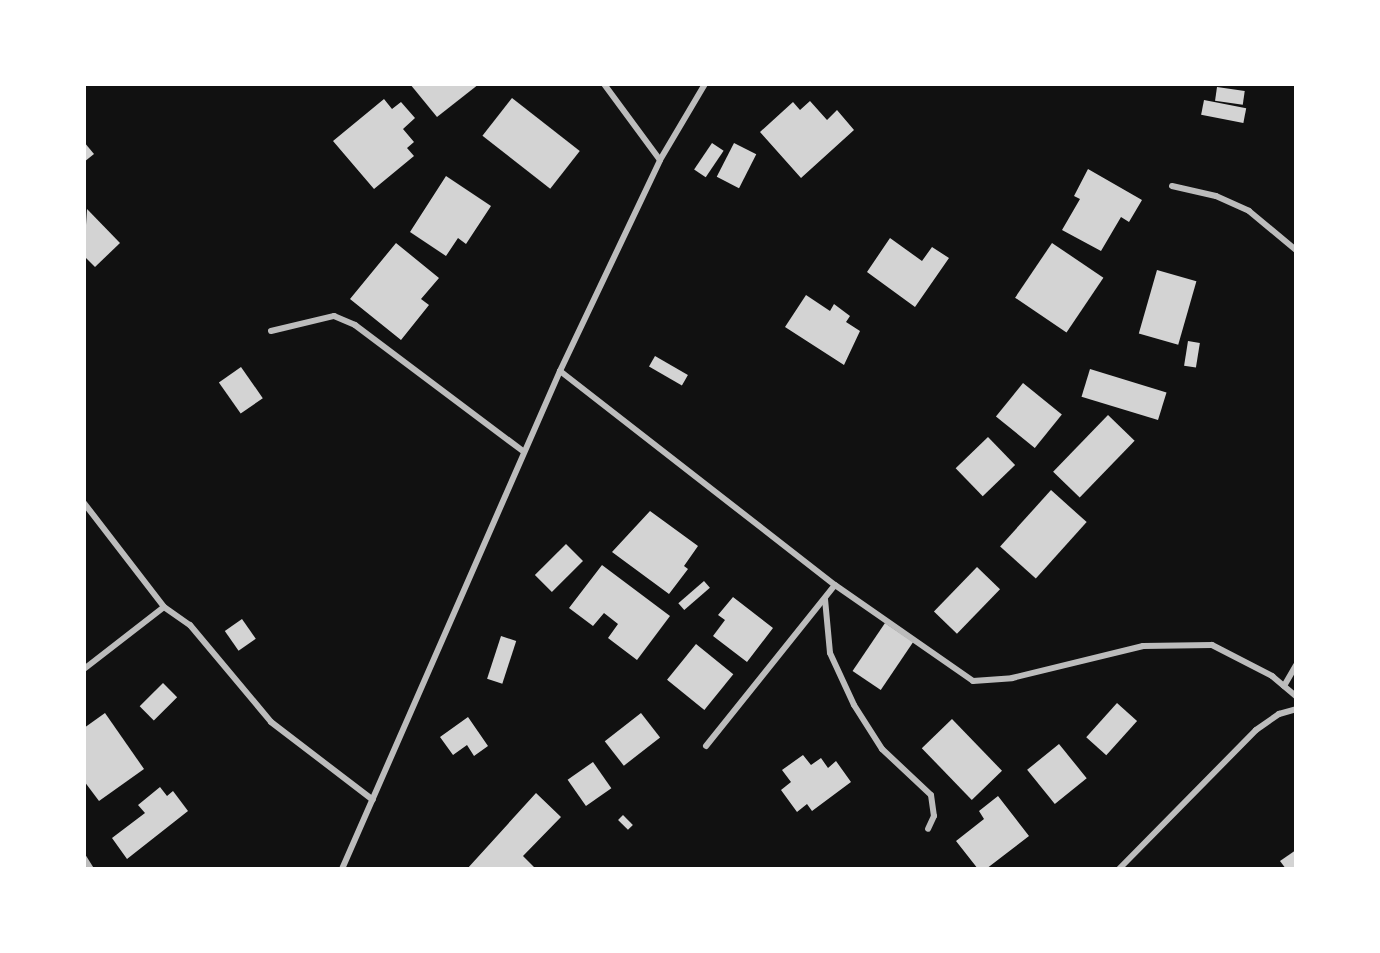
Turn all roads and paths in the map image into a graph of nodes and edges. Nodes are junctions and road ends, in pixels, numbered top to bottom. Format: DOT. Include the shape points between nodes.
graph roads {
  1 [pos="604,84"];
  2 [pos="705,84"];
  3 [pos="660,160"];
  4 [pos="1172,186"];
  5 [pos="1296,250"];
  6 [pos="271,331"];
  7 [pos="560,371"];
  8 [pos="524,452"];
  9 [pos="84,503"];
  10 [pos="835,585"];
  11 [pos="825,599"];
  12 [pos="164,607"];
  13 [pos="1296,665"];
  14 [pos="84,669"];
  15 [pos="1284,686"];
  16 [pos="1296,696"];
  17 [pos="1296,709"];
  18 [pos="706,746"];
  19 [pos="373,800"];
  20 [pos="928,829"];
  21 [pos="84,858"];
  22 [pos="92,869"];
  23 [pos="342,869"];
  24 [pos="1119,869"];
  1 -- 3 [label="street"];
  2 -- 3 [label="street"];
  3 -- 7 [label="street"];
  4 -- 5 [label="street" via="1216,196 1249,211"];
  6 -- 8 [label="street" via="334,316 355,325"];
  7 -- 8 [label="street"];
  7 -- 10 [label="street"];
  8 -- 19 [label="street"];
  9 -- 12 [label="street"];
  10 -- 11 [label="street"];
  10 -- 15 [label="street" via="973,681 1012,678 1143,646 1212,645"];
  11 -- 18 [label="street"];
  11 -- 20 [label="street" via="830,654 854,705 882,749 931,795 934,816"];
  12 -- 14 [label="street"];
  12 -- 19 [label="street" via="190,625 271,722"];
  13 -- 15 [label="street"];
  15 -- 16 [label="street"];
  17 -- 24 [label="street" via="1280,714 1256,730"];
  19 -- 23 [label="street"];
  21 -- 22 [label="street"];
}
